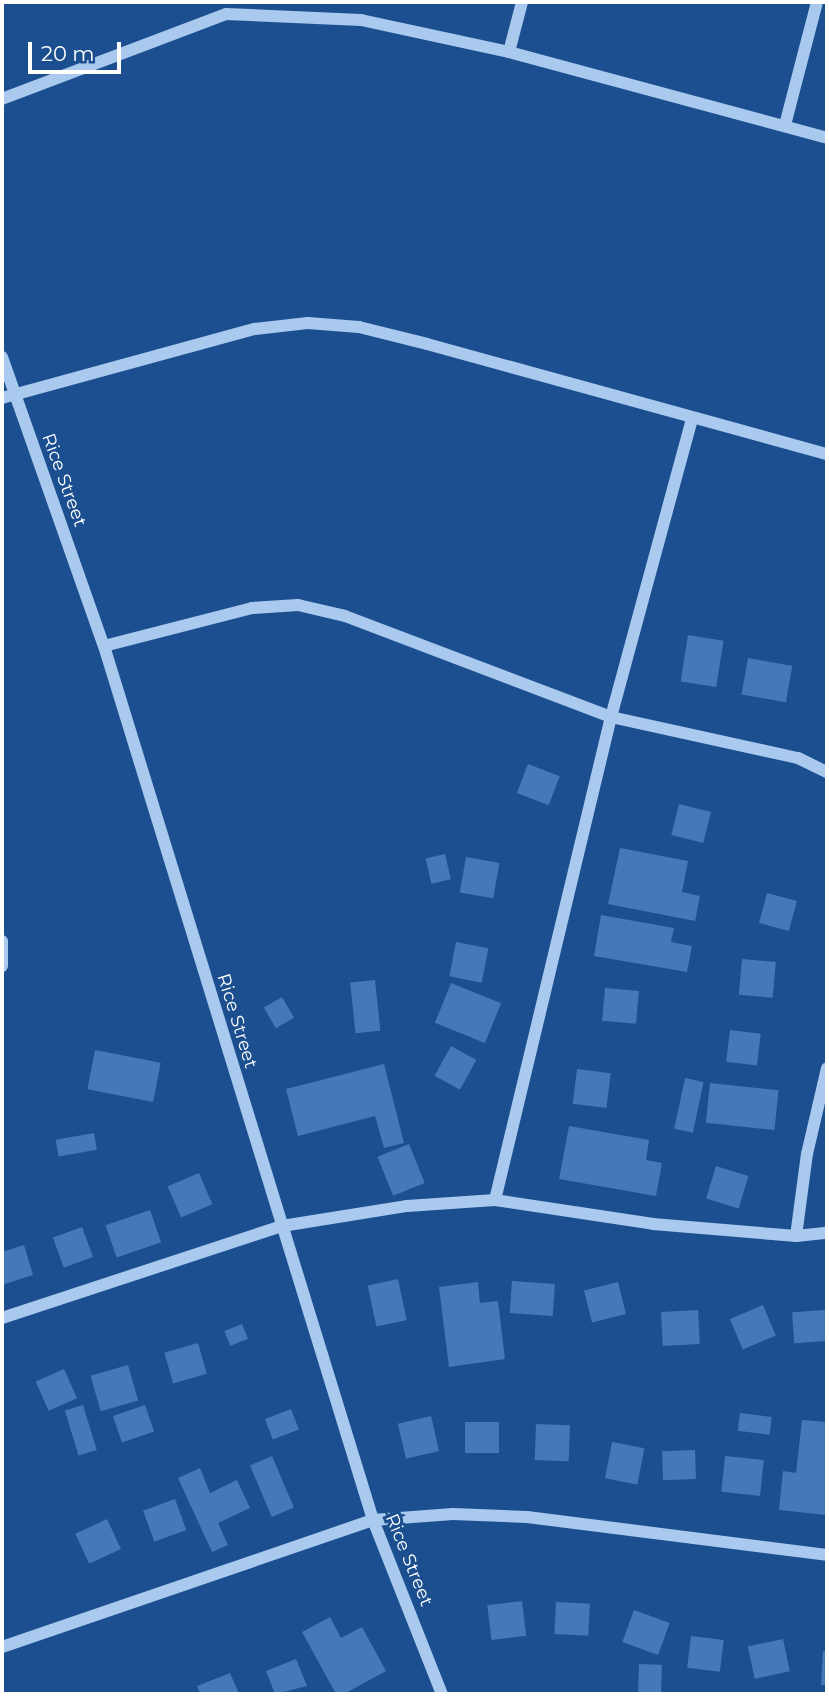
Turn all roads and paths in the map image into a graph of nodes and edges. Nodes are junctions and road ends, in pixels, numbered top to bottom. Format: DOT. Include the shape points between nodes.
graph roads {
  1 [pos="522,2"];
  2 [pos="817,2"];
  3 [pos="224,8"];
  4 [pos="509,52"];
  5 [pos="2,99"];
  6 [pos="785,125"];
  7 [pos="827,138"];
  8 [pos="2,357"];
  9 [pos="8,396"];
  10 [pos="692,419"];
  11 [pos="827,454"];
  12 [pos="104,646"];
  13 [pos="611,717"];
  14 [pos="827,772"];
  15 [pos="2,941"];
  16 [pos="2,966"];
  17 [pos="827,1068"];
  18 [pos="495,1200"];
  19 [pos="282,1226"];
  20 [pos="827,1233"];
  21 [pos="796,1236"];
  22 [pos="2,1318"];
  23 [pos="373,1520"];
  24 [pos="827,1555"];
  25 [pos="2,1647"];
  26 [pos="442,1694"];
  1 -- 4 [label="street"];
  2 -- 6 [label="street"];
  3 -- 4 [label="street" via="360,20"];
  3 -- 5 [label="street"];
  4 -- 6 [label="street"];
  6 -- 7 [label="street"];
  8 -- 9 [label="street, Rice Street"];
  9 -- 10 [label="street" via="255,329 308,323 359,327 427,344"];
  9 -- 12 [label="street, Rice Street"];
  10 -- 11 [label="street"];
  10 -- 13 [label="street"];
  12 -- 13 [label="street" via="252,608 298,605 345,616"];
  12 -- 19 [label="street, Rice Street"];
  13 -- 14 [label="street" via="798,758"];
  13 -- 18 [label="street"];
  15 -- 16 [label="street"];
  17 -- 21 [label="street" via="807,1154"];
  18 -- 19 [label="street" via="407,1206"];
  18 -- 21 [label="street" via="653,1224"];
  19 -- 22 [label="street"];
  19 -- 23 [label="street, Rice Street"];
  20 -- 21 [label="street"];
  23 -- 24 [label="street" via="453,1514 527,1517"];
  23 -- 25 [label="street"];
  23 -- 26 [label="street, Rice Street"];
}
